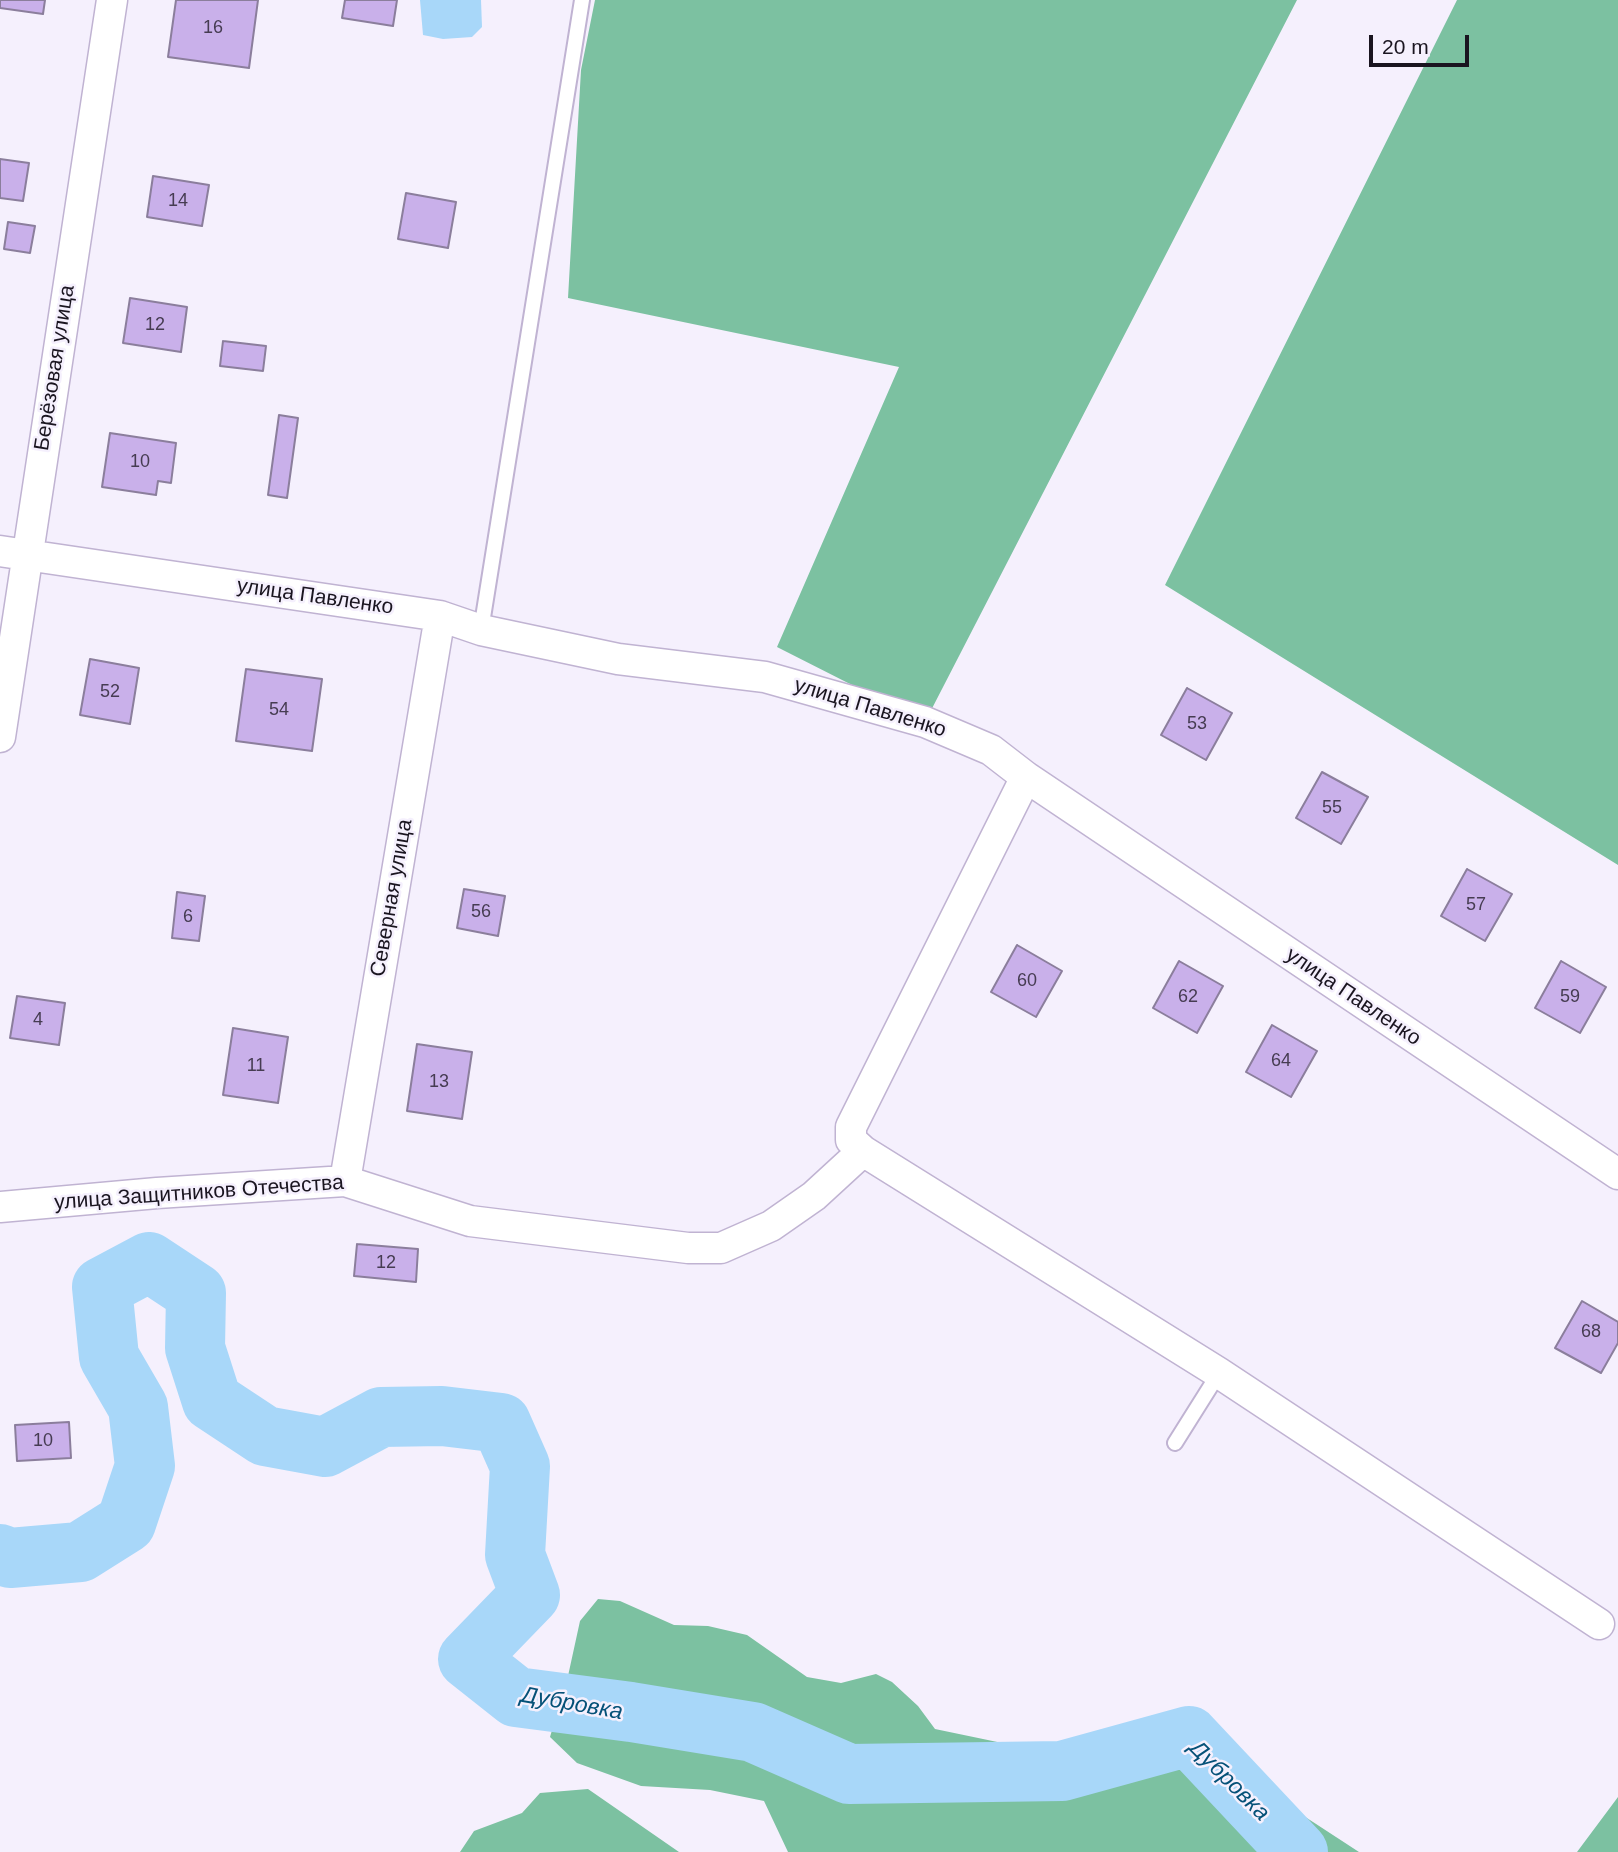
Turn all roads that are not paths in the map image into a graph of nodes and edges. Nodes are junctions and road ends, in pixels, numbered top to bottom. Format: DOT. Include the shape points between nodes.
graph roads {
  1 [pos="112,0"];
  2 [pos="582,0"];
  3 [pos="13,552"];
  4 [pos="440,616"];
  5 [pos="481,630"];
  6 [pos="0,737"];
  7 [pos="1026,776"];
  8 [pos="863,1150"];
  9 [pos="1618,1174"];
  10 [pos="345,1181"];
  11 [pos="0,1207"];
  12 [pos="1219,1373"];
  13 [pos="1175,1443"];
  14 [pos="1599,1624"];
  1 -- 3 [label="street, Берёзовая улица"];
  2 -- 5 [label="lane"];
  3 -- 4 [label="street, улица Павленко"];
  3 -- 6 [label="street, Берёзовая улица"];
  4 -- 5 [label="street, улица Павленко"];
  4 -- 10 [label="street, Северная улица"];
  5 -- 7 [label="street, улица Павленко" via="618,659 765,677 925,722 991,750"];
  7 -- 8 [label="street" via="851,1127 851,1140"];
  7 -- 9 [label="street, улица Павленко"];
  8 -- 10 [label="street, улица Защитников Отечества" via="771,1226 721,1248 688,1248 470,1221"];
  8 -- 12 [label="street"];
  10 -- 11 [label="street, улица Защитников Отечества"];
  12 -- 13 [label="lane"];
  12 -- 14 [label="street"];
}
